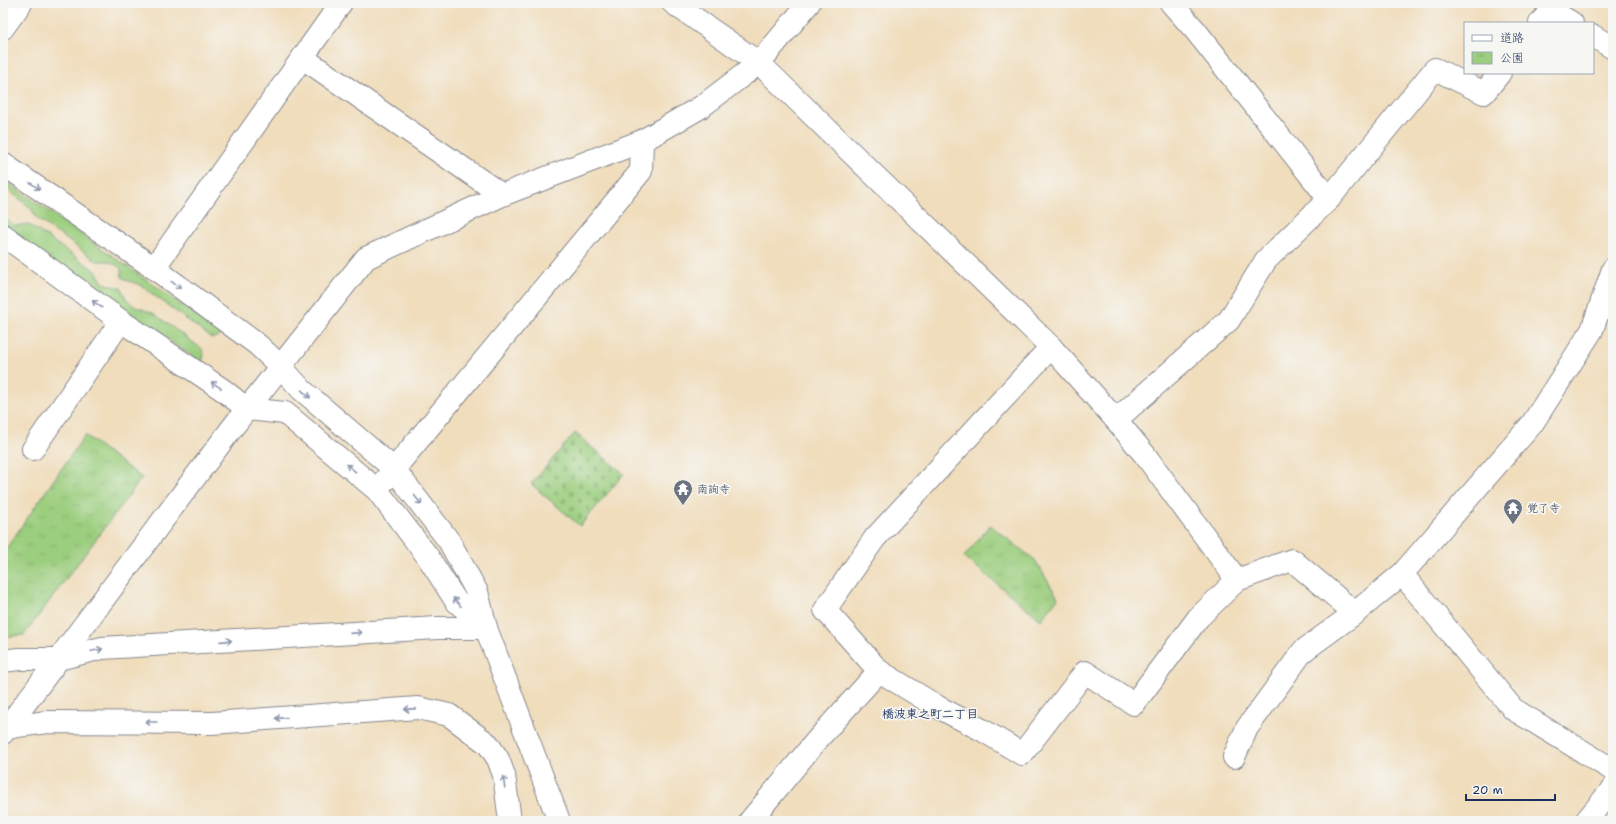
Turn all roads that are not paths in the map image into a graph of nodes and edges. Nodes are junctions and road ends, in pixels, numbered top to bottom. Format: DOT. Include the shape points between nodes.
graph roads {
  1 [pos="21,3"];
  2 [pos="341,3"];
  3 [pos="674,3"];
  4 [pos="809,3"];
  5 [pos="1171,3"];
  6 [pos="1541,22"];
  7 [pos="1570,22"];
  8 [pos="3,28"];
  9 [pos="1594,37"];
  10 [pos="1613,48"];
  11 [pos="303,58"];
  12 [pos="760,63"];
  13 [pos="1499,74"];
  14 [pos="642,141"];
  15 [pos="3,164"];
  16 [pos="502,195"];
  17 [pos="1329,200"];
  18 [pos="3,236"];
  19 [pos="154,268"];
  20 [pos="1613,269"];
  21 [pos="121,321"];
  22 [pos="1051,347"];
  23 [pos="280,366"];
  24 [pos="247,409"];
  25 [pos="1116,420"];
  26 [pos="33,449"];
  27 [pos="394,469"];
  28 [pos="377,490"];
  29 [pos="1402,574"];
  30 [pos="1236,580"];
  31 [pos="1355,613"];
  32 [pos="486,628"];
  33 [pos="58,659"];
  34 [pos="3,661"];
  35 [pos="878,671"];
  36 [pos="5,729"];
  37 [pos="1234,757"];
  38 [pos="1613,770"];
  39 [pos="1613,788"];
  40 [pos="510,821"];
  41 [pos="559,821"];
  42 [pos="750,821"];
  43 [pos="1586,821"];
  1 -- 8 [label="street"];
  2 -- 11 [label="street"];
  3 -- 12 [label="street"];
  4 -- 12 [label="street"];
  5 -- 17 [label="street"];
  6 -- 7 [label="street" via="1551,10"];
  9 -- 10 [label="street"];
  11 -- 16 [label="street"];
  11 -- 19 [label="street"];
  12 -- 14 [label="street" via="701,107"];
  12 -- 22 [label="street"];
  13 -- 17 [label="street" via="1484,93 1435,69"];
  14 -- 16 [label="street"];
  14 -- 27 [label="street" via="641,171"];
  15 -- 19 [label="street, one-way"];
  16 -- 23 [label="street" via="366,258"];
  17 -- 25 [label="street" via="1266,260 1229,320"];
  21 -- 18 [label="street, one-way"];
  19 -- 23 [label="street, one-way" via="258,346"];
  20 -- 29 [label="street" via="1592,330 1532,424"];
  24 -- 21 [label="street, one-way"];
  21 -- 26 [label="street"];
  22 -- 25 [label="street"];
  22 -- 35 [label="street" via="875,538 825,610"];
  23 -- 24 [label="street"];
  23 -- 27 [label="street, one-way" via="302,390"];
  28 -- 24 [label="street, one-way" via="285,413"];
  24 -- 33 [label="street"];
  25 -- 30 [label="street" via="1145,455"];
  27 -- 28 [label="street"];
  27 -- 32 [label="street, one-way" via="449,541 477,592"];
  32 -- 28 [label="street, one-way" via="456,601 428,557"];
  29 -- 31 [label="street"];
  29 -- 38 [label="street" via="1512,709"];
  30 -- 31 [label="street" via="1292,560"];
  30 -- 35 [label="street" via="1198,618 1134,704 1085,672 1022,754"];
  31 -- 37 [label="street" via="1303,651 1247,728"];
  33 -- 32 [label="street, one-way" via="102,648 437,628"];
  32 -- 41 [label="street"];
  33 -- 34 [label="street"];
  33 -- 36 [label="street"];
  35 -- 42 [label="street"];
  40 -- 36 [label="street, one-way" via="504,775 498,759 488,744 449,715 418,708 212,723 48,722"];
  39 -- 43 [label="street"];
}
